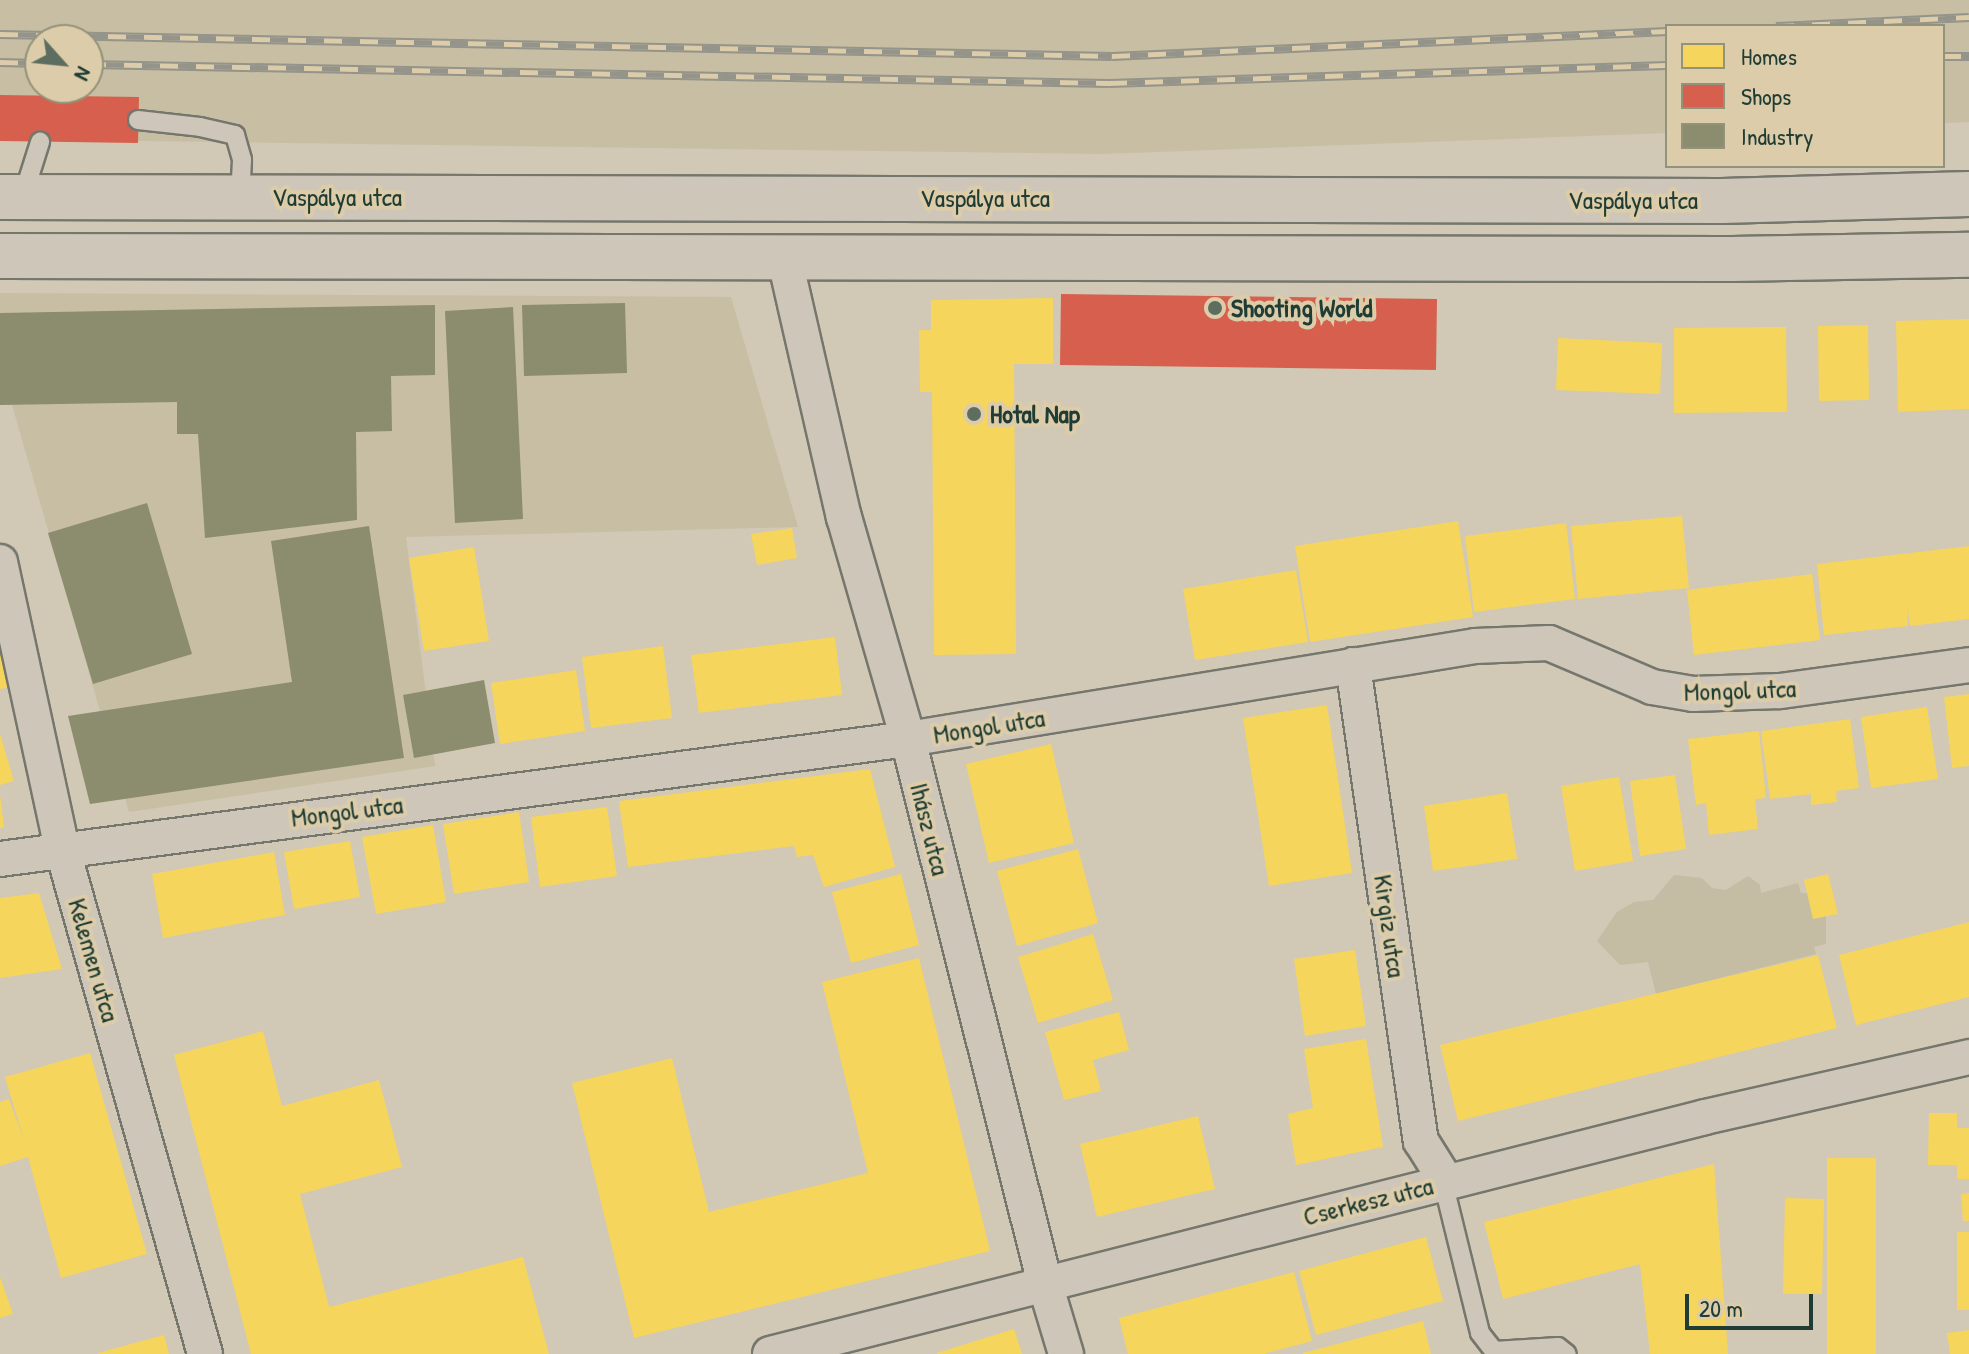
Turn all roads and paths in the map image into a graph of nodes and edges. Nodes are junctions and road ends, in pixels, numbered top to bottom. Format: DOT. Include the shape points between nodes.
graph roads {
  1 [pos="138,120"];
  2 [pos="40,142"];
  3 [pos="1969,194"];
  4 [pos="11,197"];
  5 [pos="240,197"];
  6 [pos="784,197"];
  7 [pos="1969,255"];
  8 [pos="0,256"];
  9 [pos="784,256"];
  10 [pos="0,562"];
  11 [pos="1353,665"];
  12 [pos="1969,665"];
  13 [pos="908,739"];
  14 [pos="62,848"];
  15 [pos="0,859"];
  16 [pos="1969,1057"];
  17 [pos="1444,1181"];
  18 [pos="1045,1284"];
  19 [pos="205,1354"];
  20 [pos="770,1354"];
  21 [pos="1066,1354"];
  22 [pos="1567,1354"];
  1 -- 5 [label="lane" via="235,135 242,160"];
  2 -- 4 [label="lane"];
  3 -- 6 [label="main road, Vaspálya utca" via="1722,201"];
  4 -- 5 [label="main road, Vaspálya utca"];
  5 -- 6 [label="main road, Vaspálya utca"];
  6 -- 9 [label="main road"];
  7 -- 9 [label="main road"];
  8 -- 9 [label="main road"];
  9 -- 13 [label="street, Ihász utca" via="844,517"];
  10 -- 14 [label="street, Kelemen utca"];
  11 -- 12 [label="street, Mongol utca" via="1475,646 1549,643 1652,687 1713,695"];
  11 -- 13 [label="street, Mongol utca"];
  11 -- 17 [label="street, Kirgiz utca" via="1421,1141"];
  13 -- 14 [label="street, Mongol utca"];
  13 -- 18 [label="street, Ihász utca"];
  14 -- 15 [label="street, Mongol utca"];
  14 -- 19 [label="street, Kelemen utca"];
  16 -- 17 [label="street, Cserkesz utca"];
  17 -- 18 [label="street, Cserkesz utca"];
  17 -- 22 [label="lane" via="1480,1333 1494,1351 1558,1347"];
  18 -- 20 [label="street, Cserkesz utca"];
  18 -- 21 [label="street, Ihász utca"];
}
